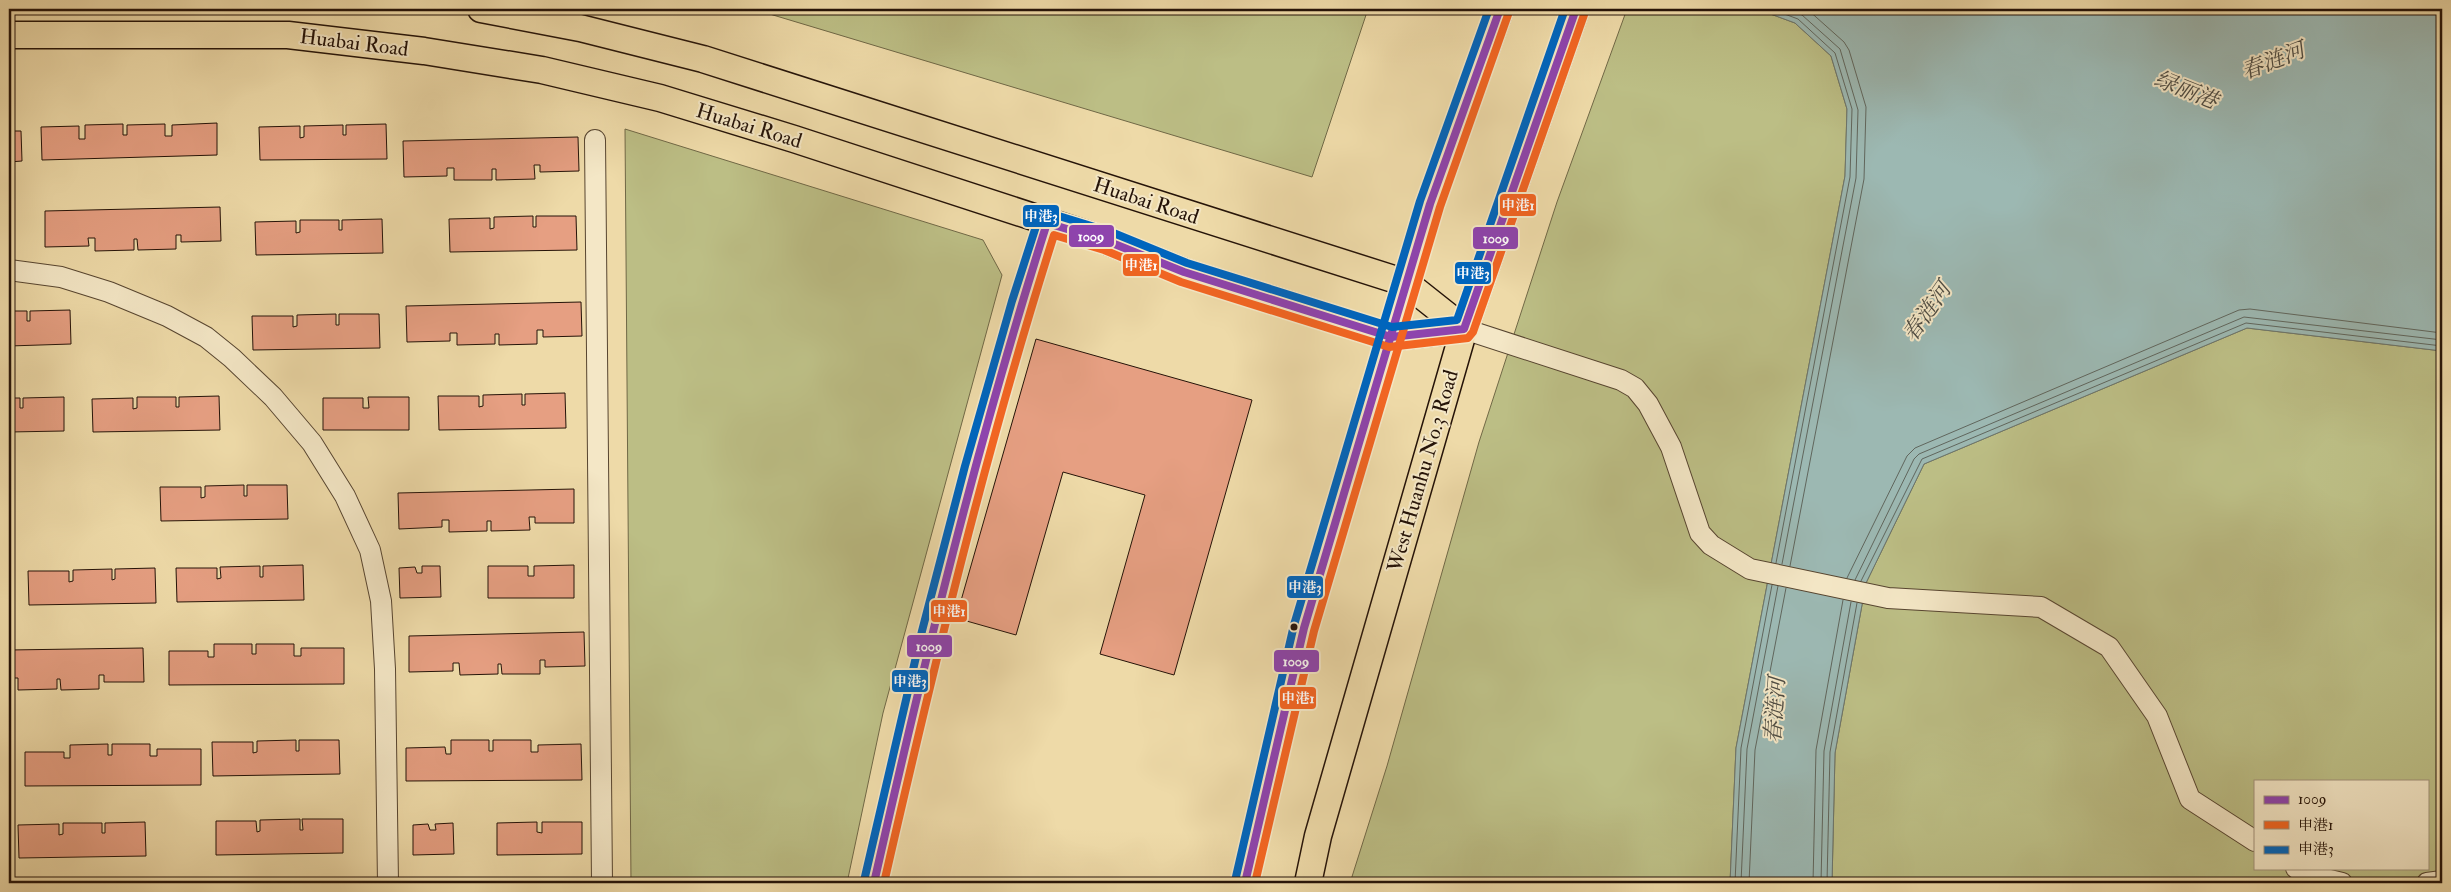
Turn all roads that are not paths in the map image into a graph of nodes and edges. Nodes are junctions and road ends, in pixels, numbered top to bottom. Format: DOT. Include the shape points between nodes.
graph roads {
  1 [pos="482,9"];
  2 [pos="1500,9"];
  3 [pos="1576,9"];
  4 [pos="9,35"];
  5 [pos="595,140"];
  6 [pos="1047,222"];
  7 [pos="9,270"];
  8 [pos="1406,283"];
  9 [pos="1464,329"];
  10 [pos="1391,338"];
  11 [pos="2254,841"];
  12 [pos="2299,870"];
  13 [pos="2442,881"];
  14 [pos="388,883"];
  15 [pos="602,883"];
  16 [pos="874,883"];
  17 [pos="1245,883"];
  18 [pos="1308,883"];
  19 [pos="2342,883"];
  20 [pos="2427,883"];
  1 -- 8 [label="main road, Huabai Road" via="580,28 704,59"];
  2 -- 8 [label="main road" via="1430,204"];
  3 -- 9 [label="main road, West Huanhu No.3 Road"];
  4 -- 6 [label="main road, Huabai Road" via="288,35 424,51 542,70 660,98"];
  5 -- 15 [label="street"];
  6 -- 10 [label="main road, Huabai Road" via="1184,272"];
  6 -- 16 [label="street" via="971,481 918,688"];
  7 -- 14 [label="street" via="62,277 109,292 167,316 206,337 273,397 312,442 345,496 370,550 381,601"];
  8 -- 9 [label="main road"];
  8 -- 10 [label="main road"];
  9 -- 10 [label="main road, Huabai Road"];
  9 -- 11 [label="street" via="1621,380 1635,388 1648,404 1671,447 1700,533 1711,545 1750,569 1888,598 2041,607 2109,647 2158,716 2190,799"];
  9 -- 18 [label="main road, West Huanhu No.3 Road" via="1318,836"];
  10 -- 17 [label="main road" via="1304,628"];
  12 -- 19 [label="street"];
  13 -- 20 [label="street"];
}
